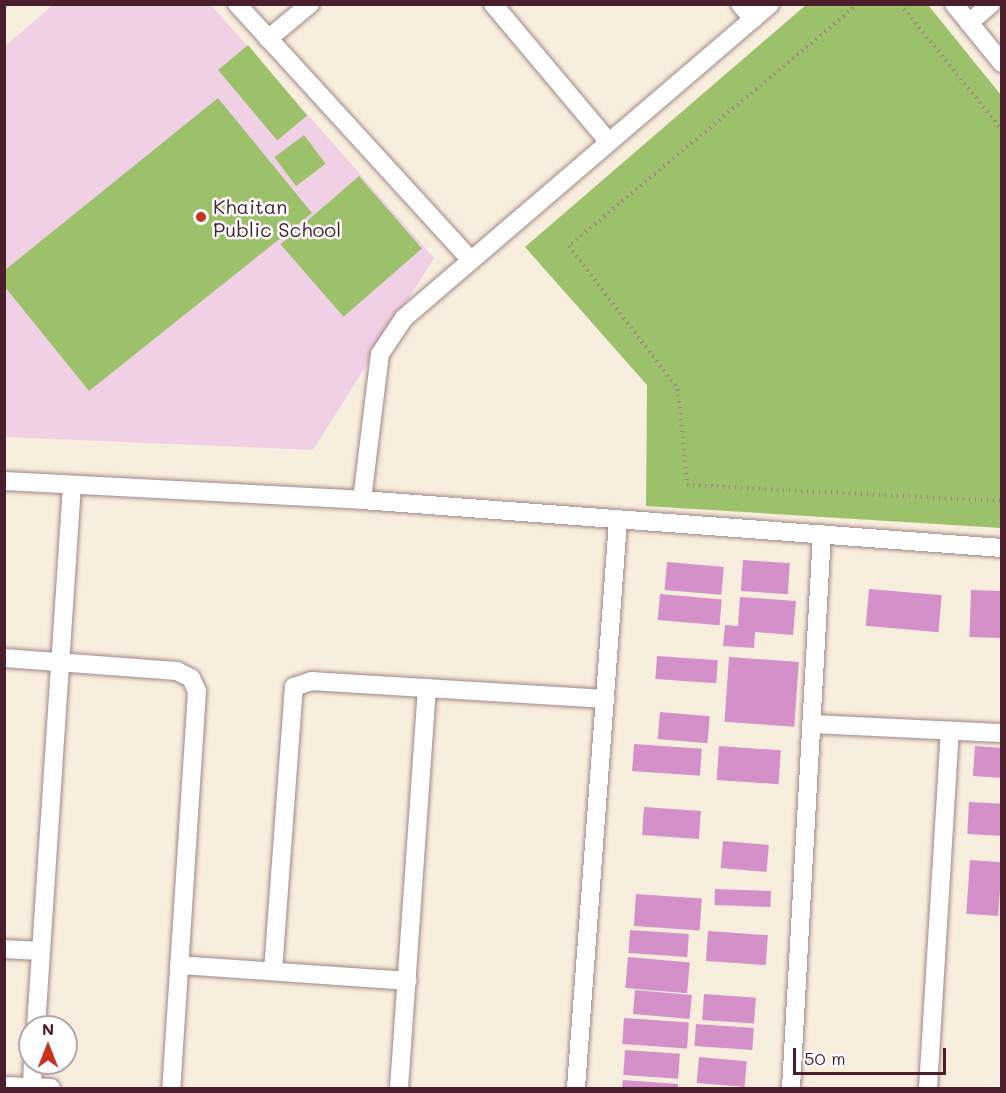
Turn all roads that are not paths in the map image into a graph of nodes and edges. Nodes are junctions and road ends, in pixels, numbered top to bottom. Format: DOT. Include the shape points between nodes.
graph roads {
  1 [pos="237,4"];
  2 [pos="310,4"];
  3 [pos="494,4"];
  4 [pos="740,4"];
  5 [pos="770,4"];
  6 [pos="954,4"];
  7 [pos="991,4"];
  8 [pos="753,19"];
  9 [pos="969,22"];
  10 [pos="268,39"];
  11 [pos="1002,63"];
  12 [pos="609,142"];
  13 [pos="471,260"];
  14 [pos="4,481"];
  15 [pos="72,485"];
  16 [pos="362,500"];
  17 [pos="618,521"];
  18 [pos="822,534"];
  19 [pos="1002,548"];
  20 [pos="4,658"];
  21 [pos="60,663"];
  22 [pos="427,688"];
  23 [pos="605,699"];
  24 [pos="812,724"];
  25 [pos="950,731"];
  26 [pos="1002,733"];
  27 [pos="4,949"];
  28 [pos="41,951"];
  29 [pos="179,965"];
  30 [pos="273,971"];
  31 [pos="407,981"];
  32 [pos="37,1015"];
  33 [pos="4,1086"];
  34 [pos="32,1087"];
  35 [pos="51,1089"];
  36 [pos="171,1089"];
  37 [pos="399,1089"];
  38 [pos="576,1089"];
  39 [pos="791,1089"];
  40 [pos="928,1089"];
  1 -- 10 [label="street"];
  2 -- 10 [label="street"];
  3 -- 12 [label="street"];
  4 -- 8 [label="street"];
  5 -- 8 [label="street"];
  6 -- 9 [label="street"];
  7 -- 9 [label="street"];
  8 -- 12 [label="street"];
  9 -- 11 [label="street"];
  10 -- 13 [label="street"];
  12 -- 13 [label="street"];
  13 -- 16 [label="street" via="404,318 380,354"];
  14 -- 15 [label="street"];
  15 -- 16 [label="street"];
  15 -- 21 [label="street"];
  16 -- 17 [label="street"];
  17 -- 18 [label="street"];
  17 -- 23 [label="street"];
  18 -- 19 [label="street"];
  18 -- 24 [label="street"];
  20 -- 21 [label="street"];
  21 -- 28 [label="street"];
  21 -- 29 [label="street" via="177,671 191,678 197,691"];
  22 -- 23 [label="street"];
  22 -- 30 [label="street" via="311,681 294,687"];
  22 -- 31 [label="street"];
  23 -- 38 [label="street"];
  24 -- 25 [label="street"];
  24 -- 39 [label="street"];
  25 -- 26 [label="street"];
  25 -- 40 [label="street"];
  27 -- 28 [label="street"];
  28 -- 32 [label="street"];
  29 -- 30 [label="street"];
  29 -- 36 [label="street"];
  30 -- 31 [label="street"];
  31 -- 37 [label="street"];
  33 -- 34 [label="street"];
  34 -- 35 [label="street"];
}
